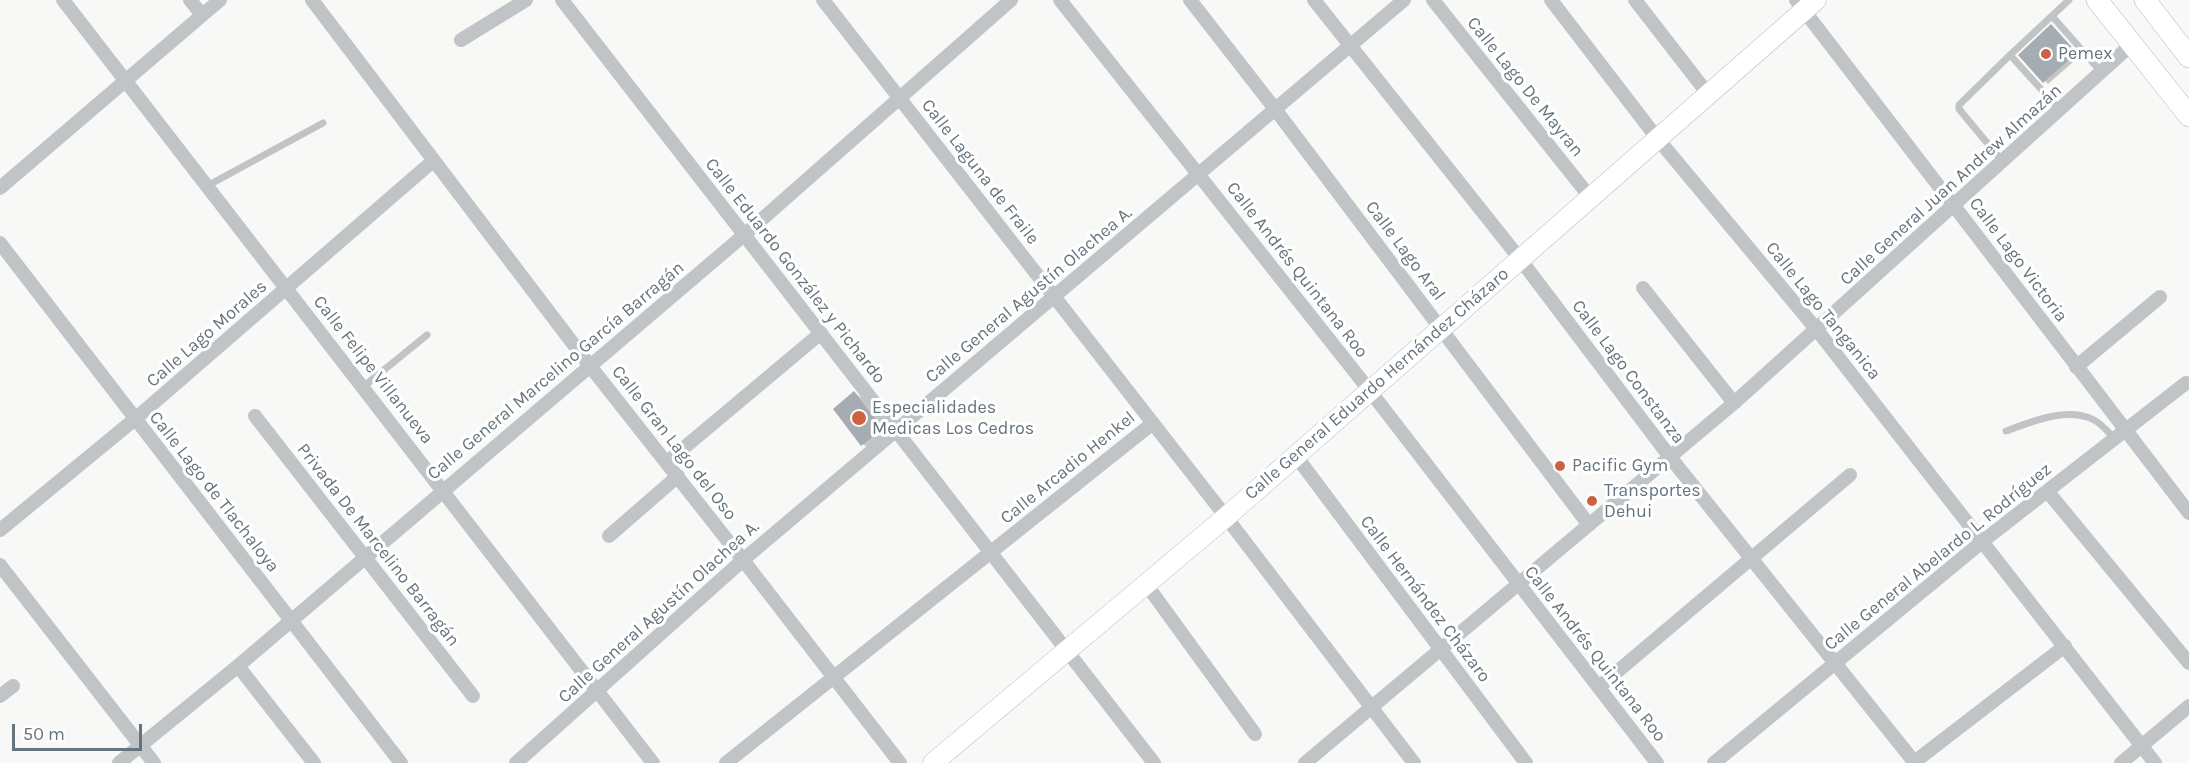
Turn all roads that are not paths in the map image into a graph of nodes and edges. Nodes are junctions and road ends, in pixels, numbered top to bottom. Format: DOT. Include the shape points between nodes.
graph roads {
  1 [pos="63,0"];
  2 [pos="190,0"];
  3 [pos="220,0"];
  4 [pos="312,0"];
  5 [pos="526,0"];
  6 [pos="562,0"];
  7 [pos="823,0"];
  8 [pos="1011,0"];
  9 [pos="1060,0"];
  10 [pos="1190,0"];
  11 [pos="1314,0"];
  12 [pos="1404,0"];
  13 [pos="1433,0"];
  14 [pos="1551,0"];
  15 [pos="1635,0"];
  16 [pos="2069,0"];
  17 [pos="2097,0"];
  18 [pos="2145,0"];
  19 [pos="1805,3"];
  20 [pos="202,15"];
  21 [pos="2052,16"];
  22 [pos="461,40"];
  23 [pos="2132,44"];
  24 [pos="1350,47"];
  25 [pos="2010,55"];
  26 [pos="2189,57"];
  27 [pos="2102,73"];
  28 [pos="126,80"];
  29 [pos="1708,94"];
  30 [pos="899,98"];
  31 [pos="1275,109"];
  32 [pos="2060,110"];
  33 [pos="2189,117"];
  34 [pos="324,123"];
  35 [pos="1657,138"];
  36 [pos="433,161"];
  37 [pos="2003,162"];
  38 [pos="1200,175"];
  39 [pos="207,186"];
  40 [pos="0,188"];
  41 [pos="1590,197"];
  42 [pos="1955,205"];
  43 [pos="744,235"];
  44 [pos="0,243"];
  45 [pos="1520,259"];
  46 [pos="1643,288"];
  47 [pos="287,289"];
  48 [pos="1054,297"];
  49 [pos="2160,297"];
  50 [pos="1441,329"];
  51 [pos="1817,330"];
  52 [pos="821,333"];
  53 [pos="427,334"];
  54 [pos="590,366"];
  55 [pos="2076,367"];
  56 [pos="2186,383"];
  57 [pos="363,387"];
  58 [pos="1370,391"];
  59 [pos="1734,403"];
  60 [pos="255,417"];
  61 [pos="135,419"];
  62 [pos="1153,423"];
  63 [pos="896,430"];
  64 [pos="2006,431"];
  65 [pos="2126,431"];
  66 [pos="2115,440"];
  67 [pos="1296,456"];
  68 [pos="1670,457"];
  69 [pos="667,462"];
  70 [pos="1850,475"];
  71 [pos="678,476"];
  72 [pos="443,491"];
  73 [pos="2048,492"];
  74 [pos="2189,511"];
  75 [pos="1226,517"];
  76 [pos="1589,525"];
  77 [pos="0,530"];
  78 [pos="609,536"];
  79 [pos="1983,541"];
  80 [pos="990,552"];
  81 [pos="366,557"];
  82 [pos="1750,558"];
  83 [pos="743,560"];
  84 [pos="0,565"];
  85 [pos="1146,584"];
  86 [pos="1518,584"];
  87 [pos="290,621"];
  88 [pos="2065,646"];
  89 [pos="1440,650"];
  90 [pos="1067,651"];
  91 [pos="1835,663"];
  92 [pos="2189,663"];
  93 [pos="238,666"];
  94 [pos="834,677"];
  95 [pos="13,686"];
  96 [pos="1599,687"];
  97 [pos="598,692"];
  98 [pos="0,696"];
  99 [pos="473,696"];
  100 [pos="2189,706"];
  101 [pos="1372,708"];
  102 [pos="1255,734"];
  103 [pos="141,745"];
  104 [pos="2141,746"];
  105 [pos="1146,760"];
  106 [pos="119,763"];
  107 [pos="154,763"];
  108 [pos="314,763"];
  109 [pos="401,763"];
  110 [pos="516,763"];
  111 [pos="653,763"];
  112 [pos="726,763"];
  113 [pos="900,763"];
  114 [pos="933,763"];
  115 [pos="1305,763"];
  116 [pos="1414,763"];
  117 [pos="1526,763"];
  118 [pos="1657,763"];
  119 [pos="1714,763"];
  120 [pos="1914,763"];
  121 [pos="2121,763"];
  122 [pos="2155,763"];
  1 -- 28 [label="street, Calle Felipe Villanueva"];
  2 -- 20 [label="street"];
  3 -- 20 [label="street"];
  4 -- 36 [label="street, Calle Gran Lago del Oso"];
  5 -- 22 [label="street"];
  6 -- 43 [label="street, Calle Eduardo González y Pichardo"];
  7 -- 30 [label="street, Calle Laguna de Fraile"];
  8 -- 30 [label="street, Calle General Marcelino García Barragán"];
  9 -- 38 [label="street, Calle Andrés Quintana Roo"];
  10 -- 31 [label="street, Calle Lago Aral"];
  11 -- 24 [label="street, Calle Lago Constanza"];
  12 -- 24 [label="street, Calle General Agustín Olachea A."];
  13 -- 41 [label="street, Calle Lago De Mayran"];
  14 -- 35 [label="street, Calle Lago Tanganica"];
  15 -- 29 [label="street"];
  16 -- 21 [label="lane"];
  17 -- 23 [label="main road"];
  18 -- 26 [label="main road"];
  19 -- 29 [label="main road, Calle General Eduardo Hernández Cházaro"];
  19 -- 42 [label="street, Calle Lago Victoria"];
  20 -- 28 [label="street"];
  21 -- 25 [label="lane"];
  21 -- 27 [label="lane"];
  23 -- 27 [label="street, Calle General Juan Andrew Almazán"];
  23 -- 33 [label="main road"];
  24 -- 31 [label="street, Calle General Agustín Olachea A."];
  24 -- 45 [label="street, Calle Lago Constanza"];
  25 -- 32 [label="lane"];
  25 -- 37 [label="lane" via="1959,105"];
  27 -- 32 [label="street, Calle General Juan Andrew Almazán"];
  28 -- 39 [label="street, Calle Felipe Villanueva"];
  28 -- 40 [label="street"];
  29 -- 35 [label="main road, Calle General Eduardo Hernández Cházaro"];
  30 -- 43 [label="street, Calle General Marcelino García Barragán"];
  30 -- 48 [label="street, Calle Laguna de Fraile"];
  31 -- 38 [label="street, Calle General Agustín Olachea A."];
  31 -- 50 [label="street, Calle Lago Aral"];
  32 -- 37 [label="street, Calle General Juan Andrew Almazán"];
  34 -- 39 [label="lane"];
  35 -- 41 [label="main road, Calle General Eduardo Hernández Cházaro"];
  35 -- 51 [label="street, Calle Lago Tanganica"];
  36 -- 47 [label="street, Calle Lago Morales"];
  36 -- 54 [label="street, Calle Gran Lago del Oso"];
  37 -- 42 [label="street, Calle General Juan Andrew Almazán"];
  38 -- 48 [label="street, Calle General Agustín Olachea A."];
  38 -- 58 [label="street, Calle Andrés Quintana Roo"];
  39 -- 47 [label="street, Calle Felipe Villanueva"];
  41 -- 45 [label="main road, Calle General Eduardo Hernández Cházaro"];
  42 -- 51 [label="street, Calle General Juan Andrew Almazán"];
  42 -- 55 [label="street, Calle Lago Victoria"];
  43 -- 52 [label="street, Calle Eduardo González y Pichardo"];
  43 -- 54 [label="street, Calle General Marcelino García Barragán"];
  44 -- 61 [label="street, Calle Lago de Tlachaloya"];
  45 -- 50 [label="main road, Calle General Eduardo Hernández Cházaro"];
  45 -- 68 [label="street, Calle Lago Constanza"];
  46 -- 59 [label="street"];
  47 -- 57 [label="street, Calle Felipe Villanueva"];
  47 -- 61 [label="street, Calle Lago Morales"];
  48 -- 62 [label="street, Calle Laguna de Fraile"];
  48 -- 63 [label="street, Calle General Agustín Olachea A."];
  49 -- 55 [label="street"];
  50 -- 58 [label="main road, Calle General Eduardo Hernández Cházaro"];
  50 -- 76 [label="street, Calle Lago Aral"];
  51 -- 59 [label="street, Calle General Juan Andrew Almazán"];
  51 -- 79 [label="street, Calle Lago Tanganica"];
  52 -- 63 [label="street, Calle Eduardo González y Pichardo"];
  52 -- 69 [label="street"];
  53 -- 57 [label="lane"];
  54 -- 69 [label="street, Calle Gran Lago del Oso"];
  54 -- 72 [label="street, Calle General Marcelino García Barragán"];
  55 -- 65 [label="street, Calle Lago Victoria"];
  56 -- 65 [label="street, Calle General Abelardo L. Rodríguez"];
  57 -- 72 [label="street, Calle Felipe Villanueva"];
  58 -- 67 [label="main road, Calle General Eduardo Hernández Cházaro"];
  58 -- 86 [label="street, Calle Andrés Quintana Roo"];
  59 -- 68 [label="street, Calle General Juan Andrew Almazán"];
  60 -- 81 [label="street, Privada De Marcelino Barragán"];
  61 -- 77 [label="street, Calle Lago Morales"];
  61 -- 87 [label="street, Calle Lago de Tlachaloya"];
  62 -- 75 [label="street, Calle Arcadio Henkel"];
  62 -- 80 [label="street, Calle Arcadio Henkel"];
  63 -- 80 [label="street, Calle Eduardo González y Pichardo"];
  63 -- 83 [label="street, Calle General Agustín Olachea A."];
  64 -- 66 [label="lane" via="2037,419 2077,415 2094,420"];
  65 -- 66 [label="street, Calle General Abelardo L. Rodríguez"];
  65 -- 74 [label="street, Calle Lago Victoria"];
  66 -- 73 [label="street, Calle General Abelardo L. Rodríguez"];
  67 -- 75 [label="main road, Calle General Eduardo Hernández Cházaro"];
  67 -- 89 [label="street, Calle Hernández Cházaro"];
  68 -- 76 [label="street, Calle General Juan Andrew Almazán"];
  68 -- 82 [label="street, Calle Lago Constanza"];
  69 -- 71 [label="street, Calle Gran Lago del Oso"];
  70 -- 82 [label="street"];
  71 -- 78 [label="street"];
  71 -- 83 [label="street, Calle Gran Lago del Oso"];
  72 -- 81 [label="street, Calle General Marcelino García Barragán"];
  72 -- 97 [label="street, Calle Felipe Villanueva"];
  73 -- 79 [label="street, Calle General Abelardo L. Rodríguez"];
  73 -- 92 [label="street"];
  75 -- 85 [label="main road, Calle General Eduardo Hernández Cházaro"];
  75 -- 101 [label="street, Calle Arcadio Henkel"];
  76 -- 86 [label="street, Calle General Juan Andrew Almazán"];
  79 -- 88 [label="street, Calle Lago Tanganica"];
  79 -- 91 [label="street, Calle General Abelardo L. Rodríguez"];
  80 -- 90 [label="street, Calle Eduardo González y Pichardo"];
  80 -- 94 [label="street, Calle Arcadio Henkel"];
  81 -- 87 [label="street, Calle General Marcelino García Barragán"];
  81 -- 99 [label="street, Privada De Marcelino Barragán"];
  82 -- 91 [label="street, Calle Lago Constanza"];
  82 -- 96 [label="street"];
  83 -- 94 [label="street, Calle Gran Lago del Oso"];
  83 -- 97 [label="street, Calle General Agustín Olachea A."];
  84 -- 103 [label="street"];
  85 -- 90 [label="main road, Calle General Eduardo Hernández Cházaro"];
  85 -- 102 [label="street"];
  86 -- 89 [label="street, Calle General Juan Andrew Almazán"];
  86 -- 96 [label="street, Calle Andrés Quintana Roo"];
  87 -- 93 [label="street, Calle General Marcelino García Barragán"];
  87 -- 109 [label="street, Calle Lago de Tlachaloya"];
  88 -- 104 [label="street, Calle Lago Tanganica"];
  88 -- 120 [label="street"];
  89 -- 101 [label="street, Calle General Juan Andrew Almazán"];
  89 -- 117 [label="street, Calle Hernández Cházaro"];
  90 -- 105 [label="street, Calle Eduardo González y Pichardo"];
  90 -- 114 [label="main road, Calle General Eduardo Hernández Cházaro"];
  91 -- 119 [label="street, Calle General Abelardo L. Rodríguez"];
  91 -- 120 [label="street, Calle Lago Constanza"];
  93 -- 103 [label="street, Calle General Marcelino García Barragán"];
  93 -- 108 [label="street"];
  94 -- 112 [label="street, Calle Arcadio Henkel"];
  94 -- 113 [label="street, Calle Gran Lago del Oso"];
  95 -- 98 [label="street"];
  96 -- 118 [label="street, Calle Andrés Quintana Roo"];
  97 -- 110 [label="street, Calle General Agustín Olachea A."];
  97 -- 111 [label="street, Calle Felipe Villanueva"];
  100 -- 104 [label="street"];
  101 -- 115 [label="street, Calle General Juan Andrew Almazán"];
  101 -- 116 [label="street, Calle Arcadio Henkel"];
  103 -- 106 [label="street, Calle General Marcelino García Barragán"];
  103 -- 107 [label="street"];
  104 -- 121 [label="street"];
  104 -- 122 [label="street, Calle Lago Tanganica"];
}
